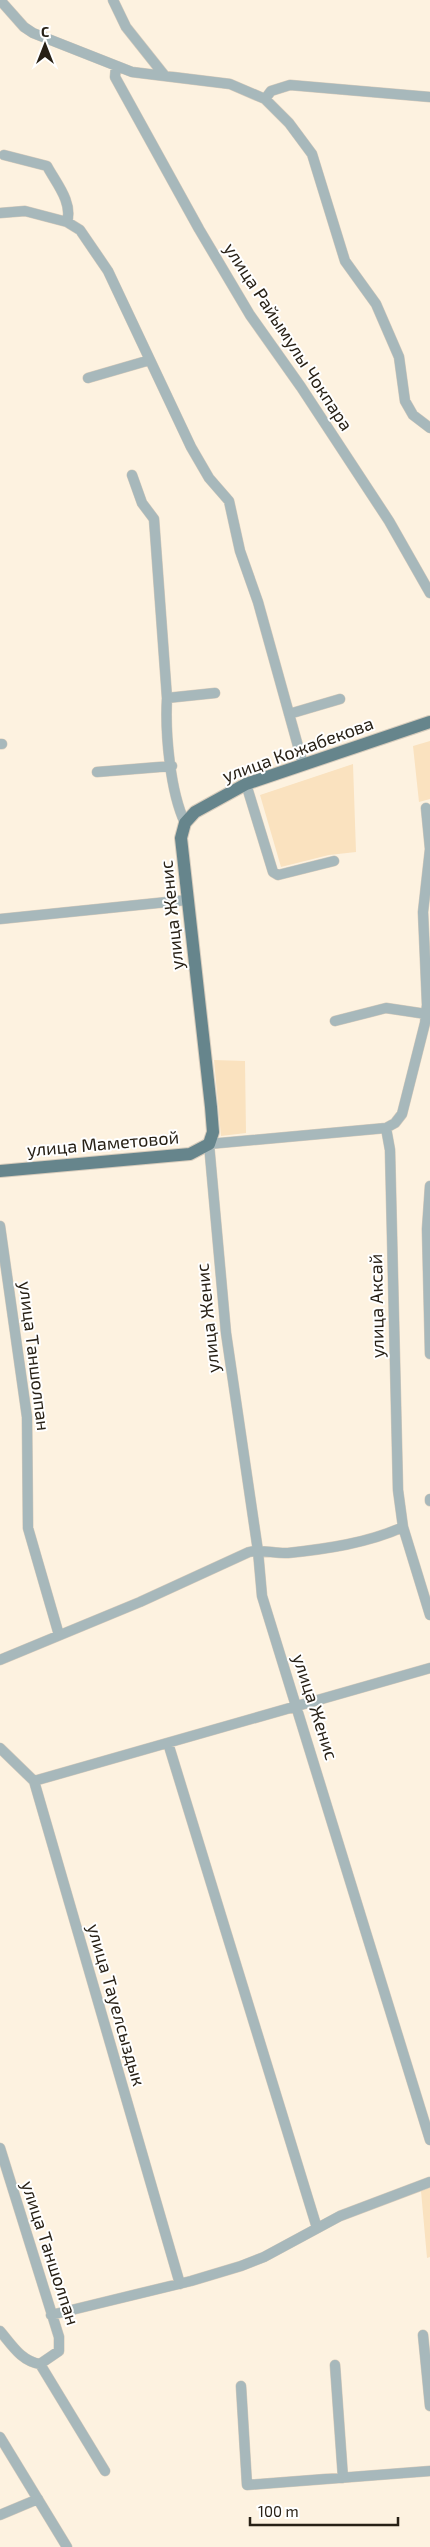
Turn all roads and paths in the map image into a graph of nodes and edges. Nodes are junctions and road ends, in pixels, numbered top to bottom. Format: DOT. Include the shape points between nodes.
graph roads {
  1 [pos="0,0"];
  2 [pos="113,0"];
  3 [pos="116,66"];
  4 [pos="165,76"];
  5 [pos="430,97"];
  6 [pos="265,99"];
  7 [pos="4,156"];
  8 [pos="0,213"];
  9 [pos="66,222"];
  10 [pos="150,360"];
  11 [pos="88,378"];
  12 [pos="430,428"];
  13 [pos="132,476"];
  14 [pos="430,593"];
  15 [pos="215,693"];
  16 [pos="167,698"];
  17 [pos="340,699"];
  18 [pos="289,714"];
  19 [pos="430,722"];
  20 [pos="303,764"];
  21 [pos="172,766"];
  22 [pos="97,772"];
  23 [pos="246,784"];
  24 [pos="426,808"];
  25 [pos="185,823"];
  26 [pos="334,861"];
  27 [pos="187,900"];
  28 [pos="0,919"];
  29 [pos="428,1009"];
  30 [pos="335,1021"];
  31 [pos="386,1128"];
  32 [pos="208,1144"];
  33 [pos="0,1171"];
  34 [pos="430,1186"];
  35 [pos="0,1226"];
  36 [pos="430,1354"];
  37 [pos="402,1527"];
  38 [pos="258,1550"];
  39 [pos="428,1600"];
  40 [pos="430,1615"];
  41 [pos="60,1635"];
  42 [pos="0,1660"];
  43 [pos="430,1668"];
  44 [pos="297,1706"];
  45 [pos="168,1742"];
  46 [pos="0,1748"];
  47 [pos="34,1780"];
  48 [pos="426,2115"];
  49 [pos="430,2140"];
  50 [pos="0,2148"];
  51 [pos="2,2165"];
  52 [pos="430,2182"];
  53 [pos="317,2228"];
  54 [pos="180,2284"];
  55 [pos="51,2315"];
  56 [pos="0,2331"];
  57 [pos="423,2335"];
  58 [pos="40,2364"];
  59 [pos="335,2365"];
  60 [pos="241,2386"];
  61 [pos="430,2406"];
  62 [pos="0,2437"];
  63 [pos="3,2448"];
  64 [pos="105,2471"];
  65 [pos="430,2471"];
  66 [pos="343,2478"];
  67 [pos="38,2499"];
  68 [pos="0,2515"];
  69 [pos="67,2547"];
  1 -- 3 [label="street" via="33,33"];
  2 -- 4 [label="street" via="126,27"];
  3 -- 4 [label="street" via="132,72"];
  3 -- 14 [label="street, улица Райымулы Чокпара" via="115,77 250,315 389,521"];
  4 -- 6 [label="street" via="230,84"];
  5 -- 6 [label="street" via="290,85 271,91"];
  6 -- 12 [label="street" via="289,123 312,154 345,260 376,304 399,357 405,401 413,416"];
  7 -- 9 [label="street" via="47,166 67,203 69,213"];
  8 -- 9 [label="street" via="25,211"];
  9 -- 10 [label="street" via="80,230 108,271"];
  10 -- 11 [label="street"];
  10 -- 18 [label="street" via="191,447 209,478 228,501"];
  13 -- 16 [label="street, улица Женис" via="142,503 154,519"];
  15 -- 16 [label="street"];
  16 -- 21 [label="street, улица Женис" via="166,724"];
  17 -- 18 [label="street"];
  18 -- 20 [label="street"];
  19 -- 20 [label="main road, улица Кожабекова"];
  20 -- 23 [label="main road, улица Кожабекова"];
  21 -- 22 [label="street"];
  21 -- 25 [label="street, улица Женис" via="178,808"];
  23 -- 25 [label="main road, улица Кожабекова" via="195,812"];
  23 -- 26 [label="street" via="273,872 278,874"];
  24 -- 29 [label="street" via="430,849 423,912"];
  25 -- 27 [label="main road, улица Женис" via="181,838"];
  27 -- 28 [label="street"];
  27 -- 32 [label="main road, улица Женис" via="211,1107 213,1132"];
  29 -- 30 [label="street" via="386,1008"];
  29 -- 31 [label="street" via="402,1114"];
  31 -- 32 [label="street, улица Маметовой"];
  31 -- 37 [label="street, улица Аксай" via="390,1150 398,1490"];
  32 -- 33 [label="main road, улица Маметовой" via="190,1154"];
  32 -- 38 [label="street, улица Женис" via="226,1333"];
  34 -- 36 [label="street" via="427,1229"];
  35 -- 41 [label="street, улица Таншолпан" via="27,1417 28,1528"];
  37 -- 38 [label="street" via="351,1543 285,1553"];
  37 -- 39 [label="street, улица Аксай"];
  38 -- 41 [label="street"];
  38 -- 44 [label="street, улица Женис" via="262,1596"];
  39 -- 40 [label="street, улица Аксай"];
  41 -- 42 [label="street"];
  43 -- 44 [label="street"];
  44 -- 45 [label="street"];
  44 -- 48 [label="street, улица Женис"];
  45 -- 47 [label="street"];
  45 -- 53 [label="street"];
  46 -- 47 [label="street"];
  47 -- 54 [label="street, улица Тауелсыздык"];
  48 -- 49 [label="street, улица Женис"];
  50 -- 51 [label="street, улица Таншолпан"];
  51 -- 55 [label="street, улица Таншолпан"];
  52 -- 53 [label="street"];
  53 -- 54 [label="street" via="241,2266"];
  54 -- 55 [label="street"];
  55 -- 58 [label="street, улица Таншолпан" via="61,2344 59,2351"];
  56 -- 58 [label="street" via="18,2354"];
  57 -- 61 [label="street"];
  58 -- 64 [label="street"];
  59 -- 66 [label="street"];
  60 -- 66 [label="street" via="247,2485"];
  62 -- 63 [label="street"];
  63 -- 67 [label="street"];
  65 -- 66 [label="street"];
  67 -- 68 [label="street"];
  67 -- 69 [label="street"];
}
